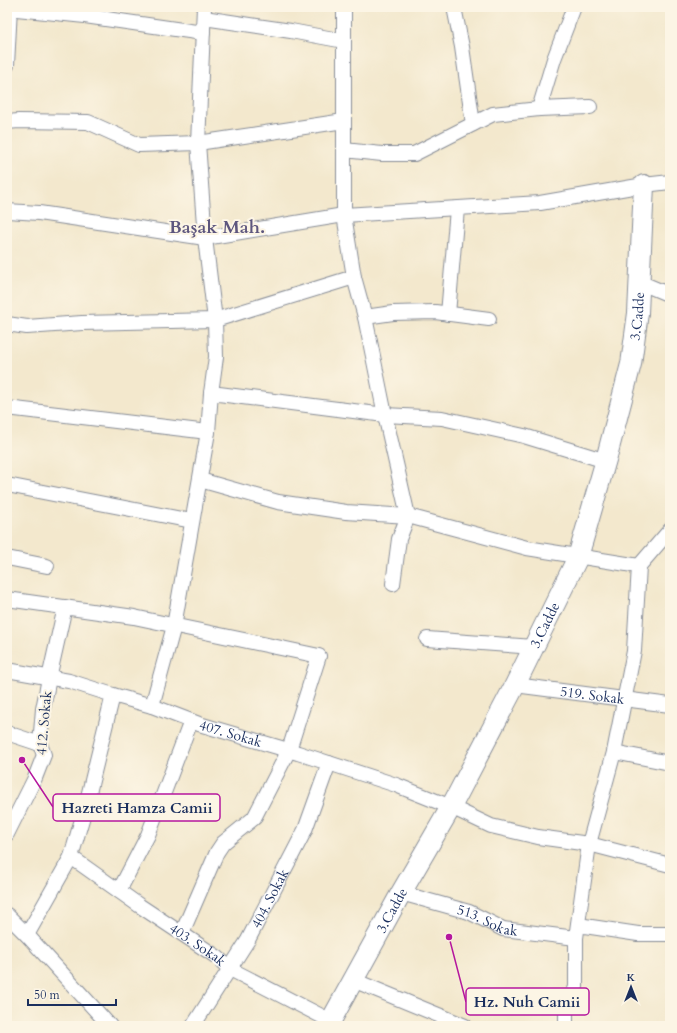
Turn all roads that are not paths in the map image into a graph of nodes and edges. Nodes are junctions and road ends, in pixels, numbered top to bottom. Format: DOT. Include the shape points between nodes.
graph roads {
  1 [pos="344,7"];
  2 [pos="454,7"];
  3 [pos="574,7"];
  4 [pos="9,8"];
  5 [pos="59,10"];
  6 [pos="204,12"];
  7 [pos="203,33"];
  8 [pos="344,41"];
  9 [pos="7,65"];
  10 [pos="590,107"];
  11 [pos="539,109"];
  12 [pos="344,121"];
  13 [pos="7,122"];
  14 [pos="473,124"];
  15 [pos="198,143"];
  16 [pos="344,150"];
  17 [pos="670,182"];
  18 [pos="644,185"];
  19 [pos="457,209"];
  20 [pos="7,212"];
  21 [pos="344,215"];
  22 [pos="205,238"];
  23 [pos="354,277"];
  24 [pos="639,282"];
  25 [pos="670,295"];
  26 [pos="448,314"];
  27 [pos="365,317"];
  28 [pos="489,319"];
  29 [pos="215,320"];
  30 [pos="7,324"];
  31 [pos="211,393"];
  32 [pos="7,408"];
  33 [pos="385,415"];
  34 [pos="208,432"];
  35 [pos="606,460"];
  36 [pos="200,480"];
  37 [pos="7,485"];
  38 [pos="408,516"];
  39 [pos="192,520"];
  40 [pos="669,534"];
  41 [pos="578,557"];
  42 [pos="7,558"];
  43 [pos="47,566"];
  44 [pos="638,566"];
  45 [pos="393,584"];
  46 [pos="7,599"];
  47 [pos="65,606"];
  48 [pos="174,626"];
  49 [pos="427,639"];
  50 [pos="534,647"];
  51 [pos="7,670"];
  52 [pos="49,678"];
  53 [pos="515,685"];
  54 [pos="113,695"];
  55 [pos="625,699"];
  56 [pos="152,706"];
  57 [pos="670,706"];
  58 [pos="191,721"];
  59 [pos="7,733"];
  60 [pos="40,744"];
  61 [pos="289,750"];
  62 [pos="614,752"];
  63 [pos="329,763"];
  64 [pos="670,763"];
  65 [pos="451,807"];
  66 [pos="7,834"];
  67 [pos="588,844"];
  68 [pos="71,857"];
  69 [pos="670,865"];
  70 [pos="119,891"];
  71 [pos="401,893"];
  72 [pos="7,915"];
  73 [pos="577,932"];
  74 [pos="182,933"];
  75 [pos="670,934"];
  76 [pos="27,935"];
  77 [pos="230,969"];
  78 [pos="353,980"];
  79 [pos="329,1024"];
  80 [pos="110,1026"];
  81 [pos="193,1026"];
  82 [pos="465,1026"];
  83 [pos="566,1026"];
  1 -- 8 [label="street"];
  2 -- 14 [label="street"];
  3 -- 11 [label="street" via="554,59"];
  4 -- 5 [label="street"];
  4 -- 9 [label="street"];
  5 -- 7 [label="street"];
  6 -- 7 [label="street"];
  6 -- 8 [label="street"];
  7 -- 15 [label="street"];
  8 -- 12 [label="street"];
  10 -- 11 [label="street"];
  11 -- 14 [label="street" via="493,114"];
  12 -- 15 [label="street"];
  12 -- 16 [label="street"];
  13 -- 15 [label="street" via="88,122 139,145"];
  14 -- 16 [label="street" via="414,154"];
  15 -- 22 [label="street"];
  16 -- 21 [label="street"];
  17 -- 18 [label="street"];
  18 -- 19 [label="street" via="540,203"];
  18 -- 24 [label="street, 3.Cadde"];
  19 -- 21 [label="street"];
  19 -- 26 [label="street"];
  20 -- 22 [label="street" via="39,213"];
  21 -- 22 [label="street"];
  21 -- 23 [label="street"];
  22 -- 29 [label="street"];
  23 -- 27 [label="street"];
  23 -- 29 [label="street"];
  24 -- 25 [label="street"];
  24 -- 35 [label="street, 3.Cadde" via="638,313 631,364"];
  26 -- 27 [label="street" via="410,312"];
  26 -- 28 [label="street"];
  27 -- 33 [label="street"];
  29 -- 30 [label="street" via="26,326"];
  29 -- 31 [label="street" via="216,357"];
  31 -- 33 [label="street"];
  31 -- 34 [label="street"];
  32 -- 34 [label="street"];
  33 -- 35 [label="street" via="442,418 524,436"];
  33 -- 38 [label="street"];
  34 -- 36 [label="street"];
  35 -- 41 [label="street, 3.Cadde"];
  36 -- 38 [label="street" via="278,502 346,512"];
  36 -- 39 [label="street"];
  37 -- 39 [label="street"];
  38 -- 41 [label="street" via="527,548"];
  38 -- 45 [label="street" via="399,538"];
  39 -- 48 [label="street"];
  40 -- 44 [label="street"];
  41 -- 44 [label="street"];
  41 -- 50 [label="street, 3.Cadde"];
  42 -- 43 [label="street"];
  44 -- 55 [label="street" via="634,651"];
  46 -- 47 [label="street"];
  47 -- 48 [label="street"];
  47 -- 52 [label="street, 412. Sokak"];
  48 -- 56 [label="street"];
  48 -- 61 [label="street" via="319,656"];
  49 -- 50 [label="street"];
  50 -- 53 [label="street, 3.Cadde"];
  51 -- 52 [label="street, 407. Sokak"];
  52 -- 54 [label="street, 407. Sokak" via="69,681"];
  52 -- 60 [label="street, 412. Sokak"];
  53 -- 55 [label="street, 519. Sokak"];
  53 -- 65 [label="street, 3.Cadde"];
  54 -- 56 [label="street, 407. Sokak"];
  54 -- 68 [label="street"];
  55 -- 57 [label="street, 519. Sokak"];
  55 -- 62 [label="street"];
  56 -- 58 [label="street, 407. Sokak"];
  58 -- 61 [label="street, 407. Sokak"];
  58 -- 70 [label="street" via="148,835"];
  59 -- 60 [label="street"];
  60 -- 66 [label="street, 412. Sokak" via="44,755"];
  61 -- 63 [label="street, 407. Sokak"];
  61 -- 74 [label="street" via="254,818 223,843 217,852"];
  62 -- 64 [label="street"];
  62 -- 67 [label="street"];
  63 -- 65 [label="street, 407. Sokak" via="396,785"];
  63 -- 77 [label="street, 404. Sokak" via="304,830 248,940"];
  65 -- 67 [label="street, 407. Sokak" via="491,826 538,837"];
  65 -- 71 [label="street, 3.Cadde"];
  67 -- 69 [label="street, 407. Sokak"];
  67 -- 73 [label="street"];
  68 -- 70 [label="street, 403. Sokak"];
  68 -- 76 [label="street"];
  70 -- 74 [label="street, 403. Sokak"];
  71 -- 73 [label="street, 513. Sokak" via="468,912 503,929"];
  71 -- 78 [label="street, 3.Cadde"];
  72 -- 76 [label="street"];
  73 -- 75 [label="street, 513. Sokak"];
  73 -- 83 [label="street" via="576,987 566,1012"];
  74 -- 77 [label="street, 403. Sokak" via="217,956"];
  76 -- 80 [label="street"];
  77 -- 79 [label="street, 403. Sokak"];
  77 -- 81 [label="street, 404. Sokak"];
  78 -- 79 [label="street, 3.Cadde"];
  78 -- 82 [label="street"];
}
